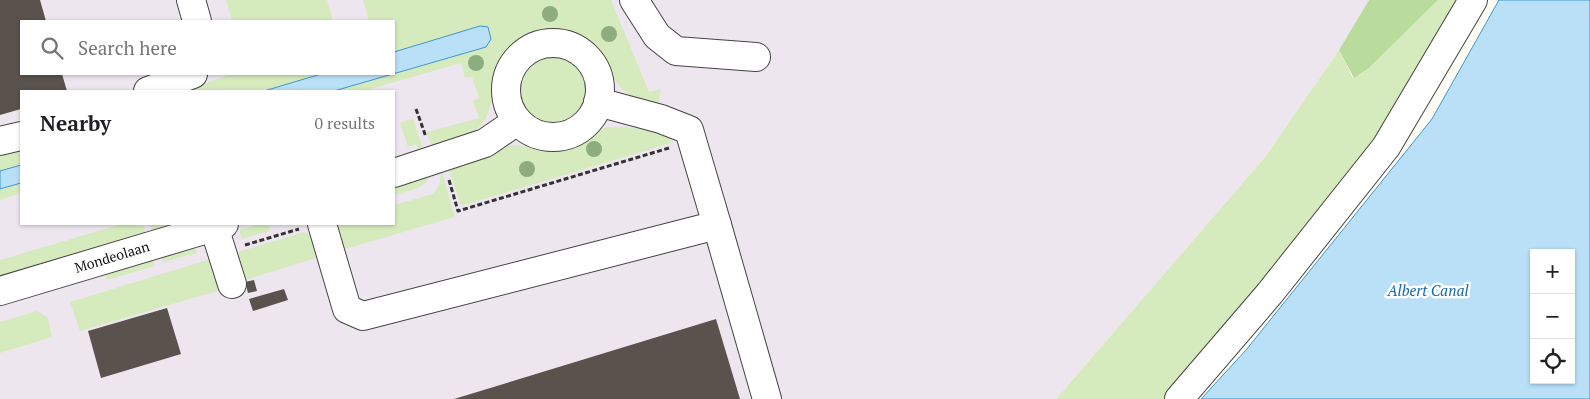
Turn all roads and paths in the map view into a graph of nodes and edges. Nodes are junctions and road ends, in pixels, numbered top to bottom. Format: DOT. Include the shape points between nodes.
graph roads {
  1 [pos="191,0"];
  2 [pos="634,0"];
  3 [pos="1473,0"];
  4 [pos="197,20"];
  5 [pos="756,57"];
  6 [pos="190,75"];
  7 [pos="151,90"];
  8 [pos="598,102"];
  9 [pos="416,109"];
  10 [pos="517,121"];
  11 [pos="20,136"];
  12 [pos="692,141"];
  13 [pos="0,142"];
  14 [pos="434,150"];
  15 [pos="395,172"];
  16 [pos="219,225"];
  17 [pos="322,225"];
  18 [pos="717,225"];
  19 [pos="232,284"];
  20 [pos="0,291"];
  21 [pos="767,399"];
  22 [pos="1179,399"];
  1 -- 4 [label="street"];
  2 -- 5 [label="street" via="657,36 676,51"];
  3 -- 22 [label="street" via="1386,148 1270,293"];
  6 -- 7 [label="street"];
  8 -- 10 [label="street" via="594,114 585,124 563,136 537,135"];
  8 -- 10 [label="street" via="600,88 597,75 582,53 570,46 542,44 519,58 508,75 506,96"];
  8 -- 12 [label="street" via="689,130"];
  9 -- 14 [label="path"];
  10 -- 14 [label="street" via="484,143"];
  11 -- 13 [label="street"];
  12 -- 14 [label="path" via="458,211"];
  12 -- 18 [label="street"];
  14 -- 15 [label="street"];
  16 -- 19 [label="street"];
  16 -- 20 [label="street, Mondeolaan"];
  17 -- 18 [label="street" via="348,309 364,316"];
  18 -- 21 [label="street"];
}
